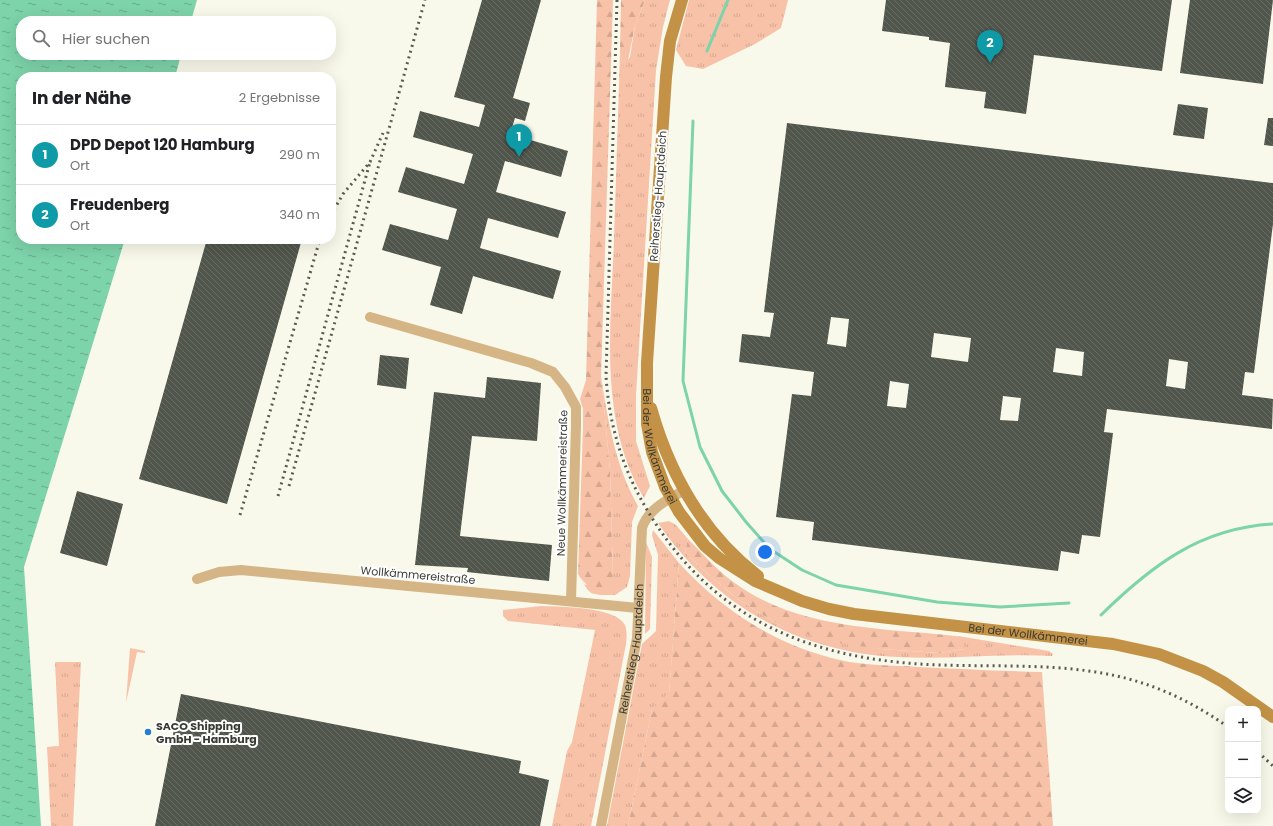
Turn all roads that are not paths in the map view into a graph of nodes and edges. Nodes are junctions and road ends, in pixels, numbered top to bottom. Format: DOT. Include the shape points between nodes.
graph roads {
  1 [pos="682,0"];
  2 [pos="370,317"];
  3 [pos="648,395"];
  4 [pos="684,491"];
  5 [pos="671,498"];
  6 [pos="196,579"];
  7 [pos="770,586"];
  8 [pos="571,601"];
  9 [pos="638,608"];
  10 [pos="1273,717"];
  11 [pos="601,826"];
  1 -- 3 [label="main road, Reiherstieg-Hauptdeich" via="670,41 666,77 647,363"];
  2 -- 8 [label="street, Neue Wollkämmereistraße" via="531,363 553,372 565,387 576,407"];
  3 -- 4 [label="main road, Bei der Wollkämmerei" via="660,438"];
  3 -- 5 [label="main road, Bei der Wollkämmerei" via="649,438 658,470"];
  4 -- 5 [label="street, Reiherstieg-Hauptdeich"];
  4 -- 7 [label="main road, Bei der Wollkämmerei" via="696,512 720,541 738,560"];
  5 -- 7 [label="main road, Bei der Wollkämmerei" via="694,533 719,558 749,578"];
  5 -- 9 [label="street, Reiherstieg-Hauptdeich" via="646,517 642,528"];
  6 -- 8 [label="street, Wollkämmereistraße" via="219,572 241,570"];
  7 -- 10 [label="main road, Bei der Wollkämmerei" via="818,607 854,614 1136,648 1178,660 1203,671 1245,696"];
  8 -- 9 [label="street, Wollkämmereistraße"];
  9 -- 11 [label="street, Reiherstieg-Hauptdeich" via="637,638"];
}
